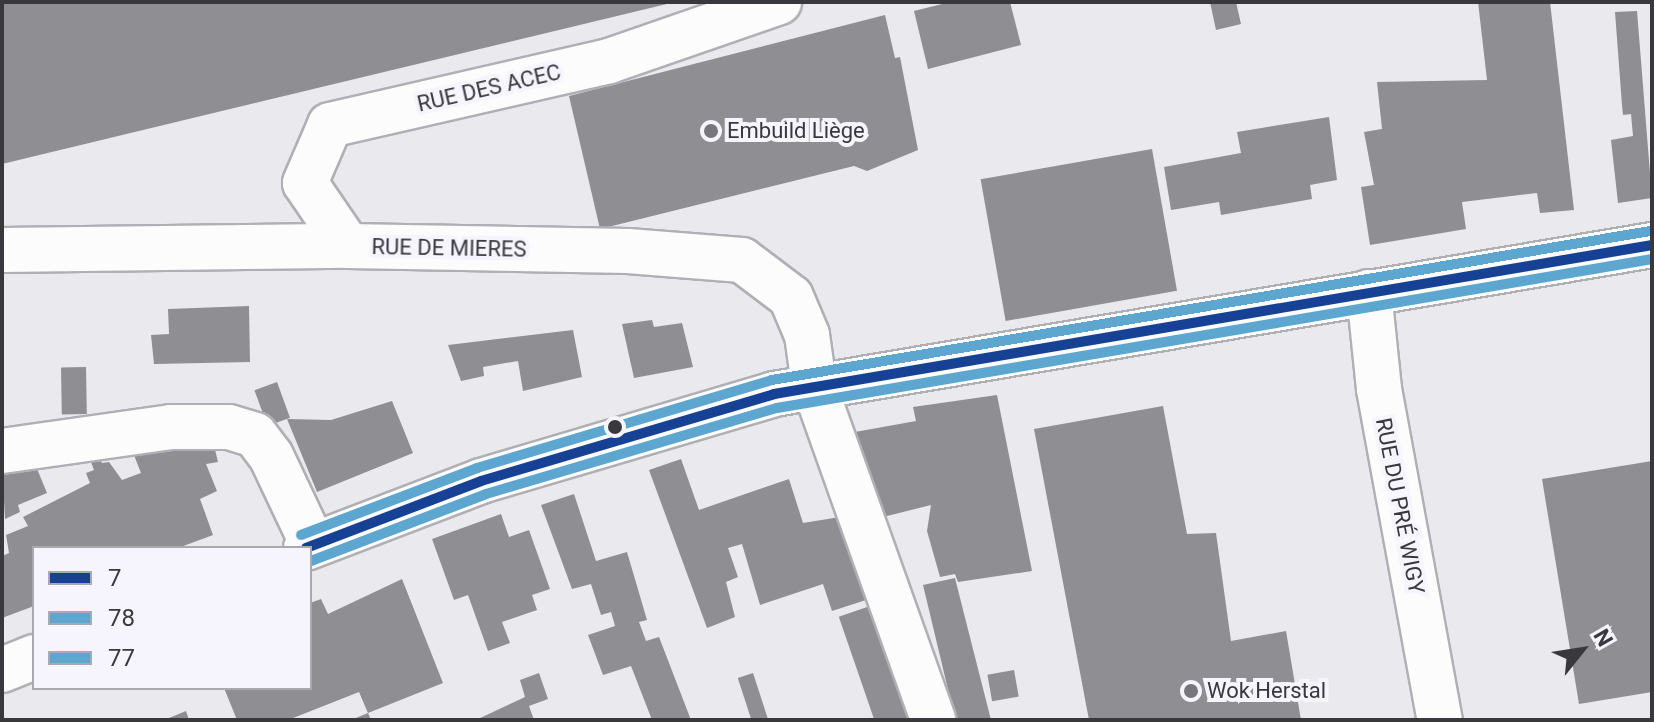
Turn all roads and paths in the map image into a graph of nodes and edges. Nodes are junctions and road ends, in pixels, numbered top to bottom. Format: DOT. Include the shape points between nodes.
graph roads {
  1 [pos="779,2"];
  2 [pos="1652,245"];
  3 [pos="348,246"];
  4 [pos="2,250"];
  5 [pos="1369,292"];
  6 [pos="814,385"];
  7 [pos="2,451"];
  8 [pos="310,546"];
  9 [pos="32,658"];
  10 [pos="2,670"];
  11 [pos="933,720"];
  12 [pos="1440,720"];
  1 -- 3 [label="street, RUE DES ACEC" via="609,61 330,125 305,183"];
  2 -- 5 [label="street"];
  3 -- 4 [label="street, RUE DE MIERES"];
  3 -- 6 [label="street, RUE DE MIERES" via="628,251 742,260 791,297 807,335"];
  5 -- 6 [label="street"];
  5 -- 12 [label="street, RUE DU PRÉ WIGY" via="1379,389"];
  6 -- 8 [label="street" via="481,481"];
  6 -- 11 [label="street, RUE DE MIERES"];
  7 -- 8 [label="street" via="171,427 229,427 255,435 271,456"];
  9 -- 10 [label="street"];
}
